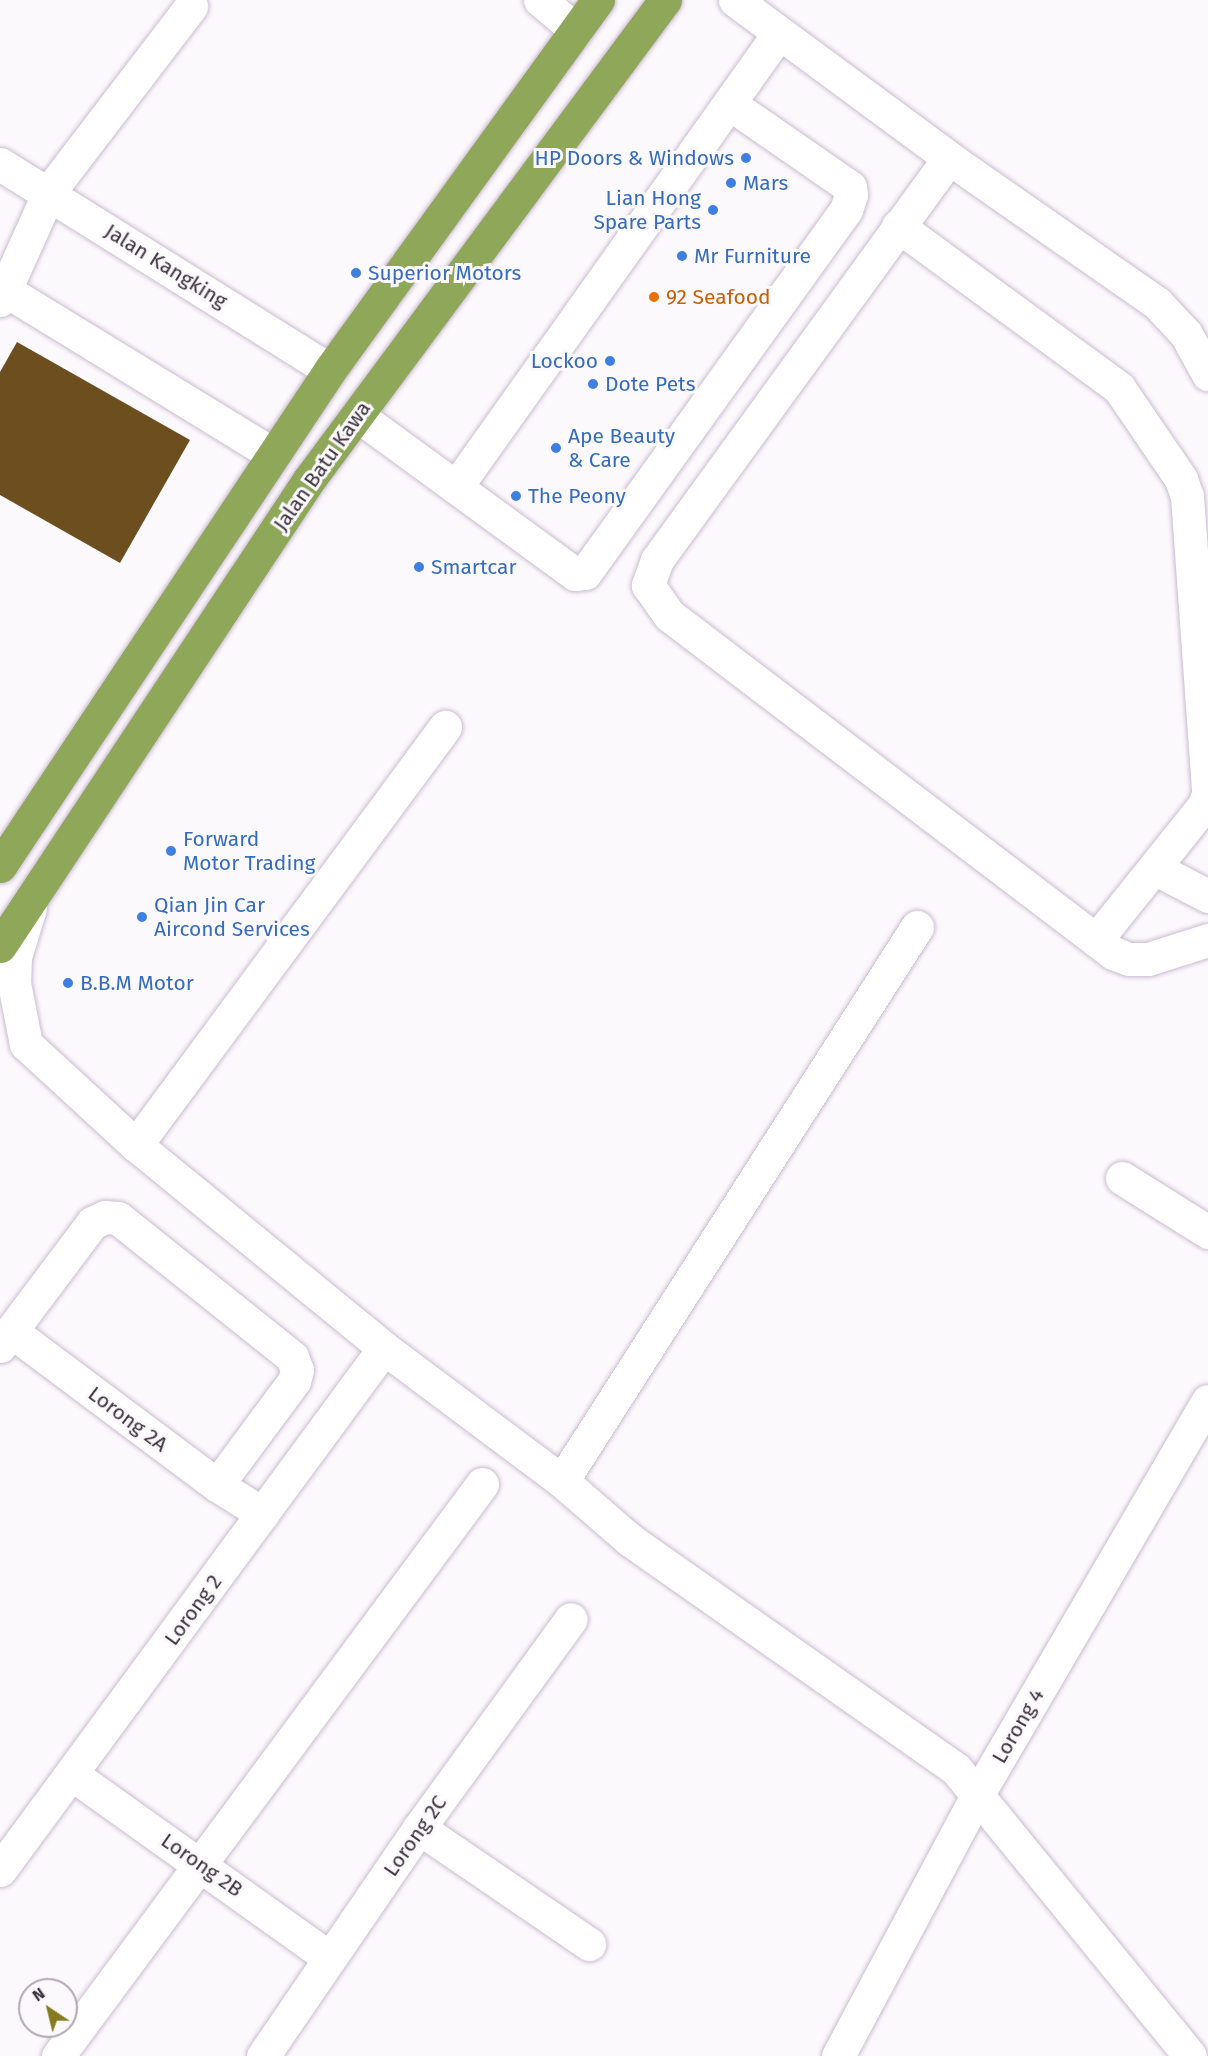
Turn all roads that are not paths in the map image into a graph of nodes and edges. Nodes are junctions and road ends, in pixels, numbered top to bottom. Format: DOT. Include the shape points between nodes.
graph roads {
  1 [pos="540,0"];
  2 [pos="598,0"];
  3 [pos="665,0"];
  4 [pos="735,0"];
  5 [pos="190,6"];
  6 [pos="576,30"];
  7 [pos="779,33"];
  8 [pos="729,104"];
  9 [pos="949,158"];
  10 [pos="0,164"];
  11 [pos="49,192"];
  12 [pos="898,226"];
  13 [pos="2,295"];
  14 [pos="330,370"];
  15 [pos="1208,374"];
  16 [pos="357,415"];
  17 [pos="273,454"];
  18 [pos="456,487"];
  19 [pos="445,727"];
  20 [pos="1208,789"];
  21 [pos="1208,794"];
  22 [pos="6,846"];
  23 [pos="1154,868"];
  24 [pos="1208,896"];
  25 [pos="32,903"];
  26 [pos="917,927"];
  27 [pos="1096,940"];
  28 [pos="1208,940"];
  29 [pos="0,946"];
  30 [pos="13,1043"];
  31 [pos="136,1145"];
  32 [pos="1122,1178"];
  33 [pos="1208,1232"];
  34 [pos="6,1338"];
  35 [pos="384,1348"];
  36 [pos="1208,1401"];
  37 [pos="562,1481"];
  38 [pos="482,1484"];
  39 [pos="217,1485"];
  40 [pos="262,1514"];
  41 [pos="571,1619"];
  42 [pos="73,1775"];
  43 [pos="978,1794"];
  44 [pos="419,1828"];
  45 [pos="199,1862"];
  46 [pos="0,1870"];
  47 [pos="589,1944"];
  48 [pos="330,1958"];
  49 [pos="58,2056"];
  50 [pos="263,2056"];
  51 [pos="838,2056"];
  52 [pos="1190,2056"];
  1 -- 6 [label="street"];
  2 -- 6 [label="highway"];
  3 -- 16 [label="highway, Jalan Batu Kawa"];
  4 -- 7 [label="street"];
  5 -- 11 [label="street"];
  6 -- 14 [label="highway"];
  7 -- 8 [label="street"];
  7 -- 9 [label="street"];
  8 -- 18 [label="street"];
  8 -- 18 [label="street" via="850,187 851,195 846,210 594,564 585,573 575,574"];
  9 -- 12 [label="street"];
  9 -- 15 [label="street" via="1157,303 1186,334"];
  10 -- 11 [label="street, Jalan Kangking"];
  11 -- 13 [label="street"];
  11 -- 14 [label="street, Jalan Kangking"];
  12 -- 20 [label="street" via="1119,388 1181,479 1187,496"];
  12 -- 27 [label="street" via="657,560 648,585 669,615"];
  13 -- 17 [label="street"];
  14 -- 17 [label="highway"];
  16 -- 18 [label="street"];
  16 -- 25 [label="highway, Jalan Batu Kawa" via="308,481"];
  17 -- 22 [label="highway"];
  19 -- 31 [label="street"];
  21 -- 23 [label="street" via="1204,805"];
  23 -- 24 [label="street"];
  23 -- 27 [label="street"];
  25 -- 29 [label="highway, Jalan Batu Kawa"];
  25 -- 30 [label="street" via="15,957"];
  26 -- 37 [label="street"];
  27 -- 28 [label="street" via="1113,953 1138,959"];
  30 -- 31 [label="street"];
  31 -- 35 [label="street"];
  32 -- 33 [label="street"];
  34 -- 39 [label="street, Lorong 2A"];
  34 -- 39 [label="street" via="92,1223 105,1216 118,1218 292,1357 297,1370 294,1381"];
  35 -- 37 [label="street"];
  35 -- 40 [label="street, Lorong 2"];
  36 -- 43 [label="street, Lorong 4"];
  37 -- 43 [label="street" via="630,1540 956,1769"];
  38 -- 45 [label="street"];
  39 -- 40 [label="street, Lorong 2A"];
  40 -- 42 [label="street, Lorong 2"];
  41 -- 44 [label="street, Lorong 2C"];
  42 -- 45 [label="street, Lorong 2B"];
  42 -- 46 [label="street, Lorong 2"];
  43 -- 51 [label="street, Lorong 4"];
  43 -- 52 [label="street"];
  44 -- 47 [label="street"];
  44 -- 48 [label="street, Lorong 2C"];
  45 -- 48 [label="street, Lorong 2B"];
  45 -- 49 [label="street"];
  48 -- 50 [label="street, Lorong 2C"];
}
